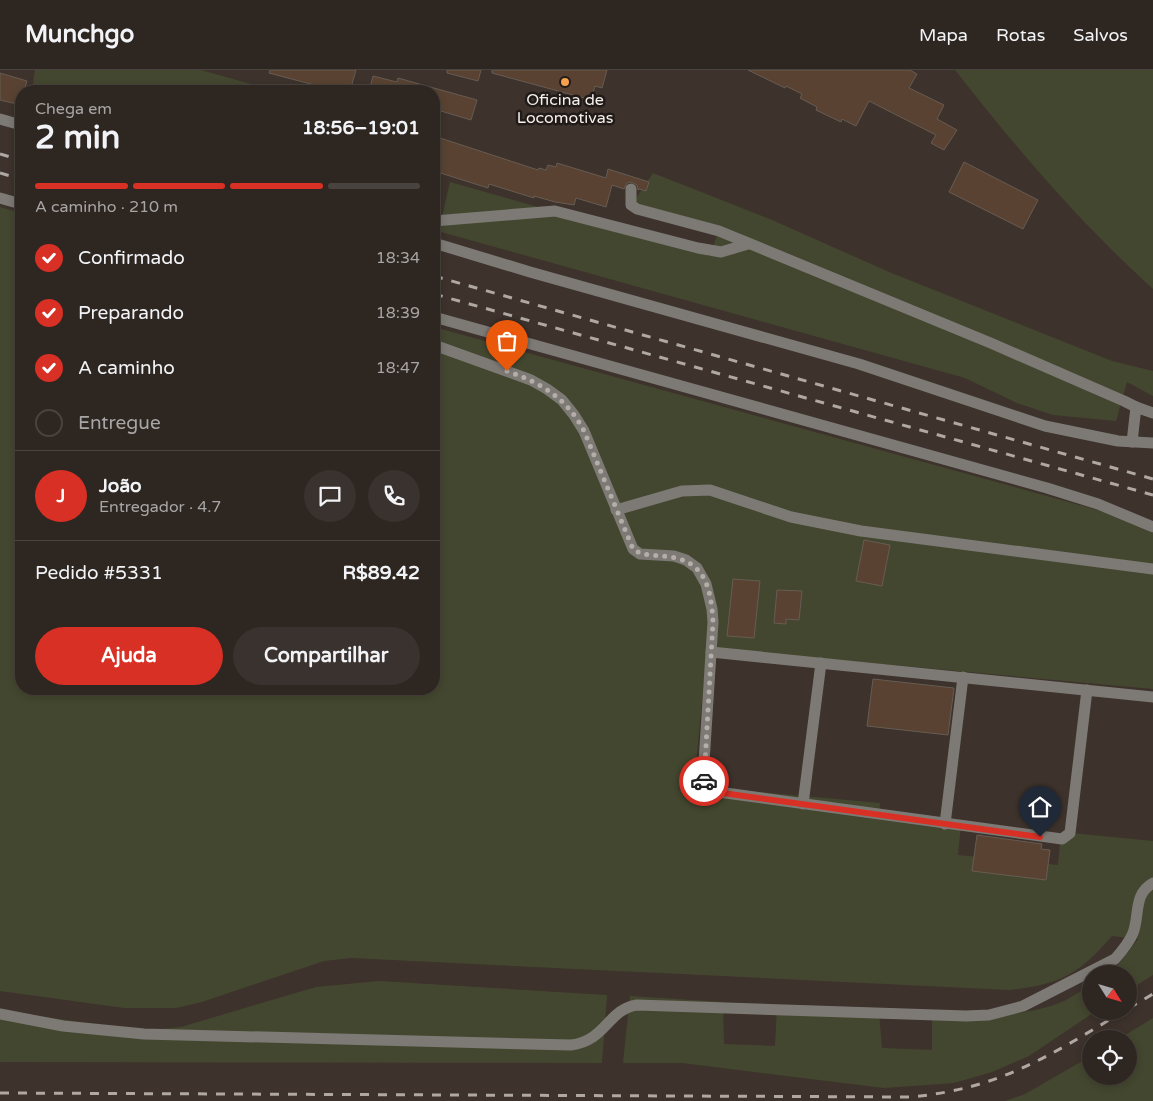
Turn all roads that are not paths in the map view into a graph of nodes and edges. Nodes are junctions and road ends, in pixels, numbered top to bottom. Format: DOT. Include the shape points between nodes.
graph roads {
  1 [pos="0,119"];
  2 [pos="15,123"];
  3 [pos="631,189"];
  4 [pos="0,198"];
  5 [pos="15,202"];
  6 [pos="440,220"];
  7 [pos="748,244"];
  8 [pos="440,246"];
  9 [pos="440,319"];
  10 [pos="440,347"];
  11 [pos="1136,407"];
  12 [pos="1153,412"];
  13 [pos="1132,442"];
  14 [pos="1153,444"];
  15 [pos="616,510"];
  16 [pos="1153,527"];
  17 [pos="1153,569"];
  18 [pos="711,652"];
  19 [pos="821,663"];
  20 [pos="963,677"];
  21 [pos="1087,690"];
  22 [pos="1153,697"];
  23 [pos="803,804"];
  24 [pos="946,824"];
  25 [pos="1153,884"];
  26 [pos="0,1014"];
  1 -- 2 [label="street"];
  3 -- 7 [label="street" via="631,205 637,209 719,231"];
  4 -- 5 [label="street"];
  6 -- 7 [label="street" via="555,210 698,248 721,252"];
  7 -- 11 [label="street" via="993,344"];
  8 -- 13 [label="street" via="859,364 1045,426"];
  9 -- 16 [label="street" via="1054,490"];
  10 -- 15 [label="street" via="525,377 562,400 584,431"];
  11 -- 12 [label="street"];
  11 -- 13 [label="street"];
  13 -- 14 [label="street"];
  15 -- 17 [label="street" via="682,491 710,490 791,517 860,531"];
  15 -- 18 [label="street" via="630,546 636,552 680,558 702,573 712,609"];
  18 -- 19 [label="street"];
  18 -- 23 [label="street" via="703,778 706,786 715,792"];
  19 -- 20 [label="street"];
  19 -- 23 [label="street"];
  20 -- 21 [label="street"];
  20 -- 24 [label="street"];
  21 -- 22 [label="street"];
  21 -- 24 [label="street" via="1068,835 1059,839"];
  23 -- 24 [label="street"];
  25 -- 26 [label="street" via="1140,896 1133,934 1114,958 1023,1006 989,1015 637,1004 619,1012 593,1038 571,1045 144,1034 69,1027"];
}
